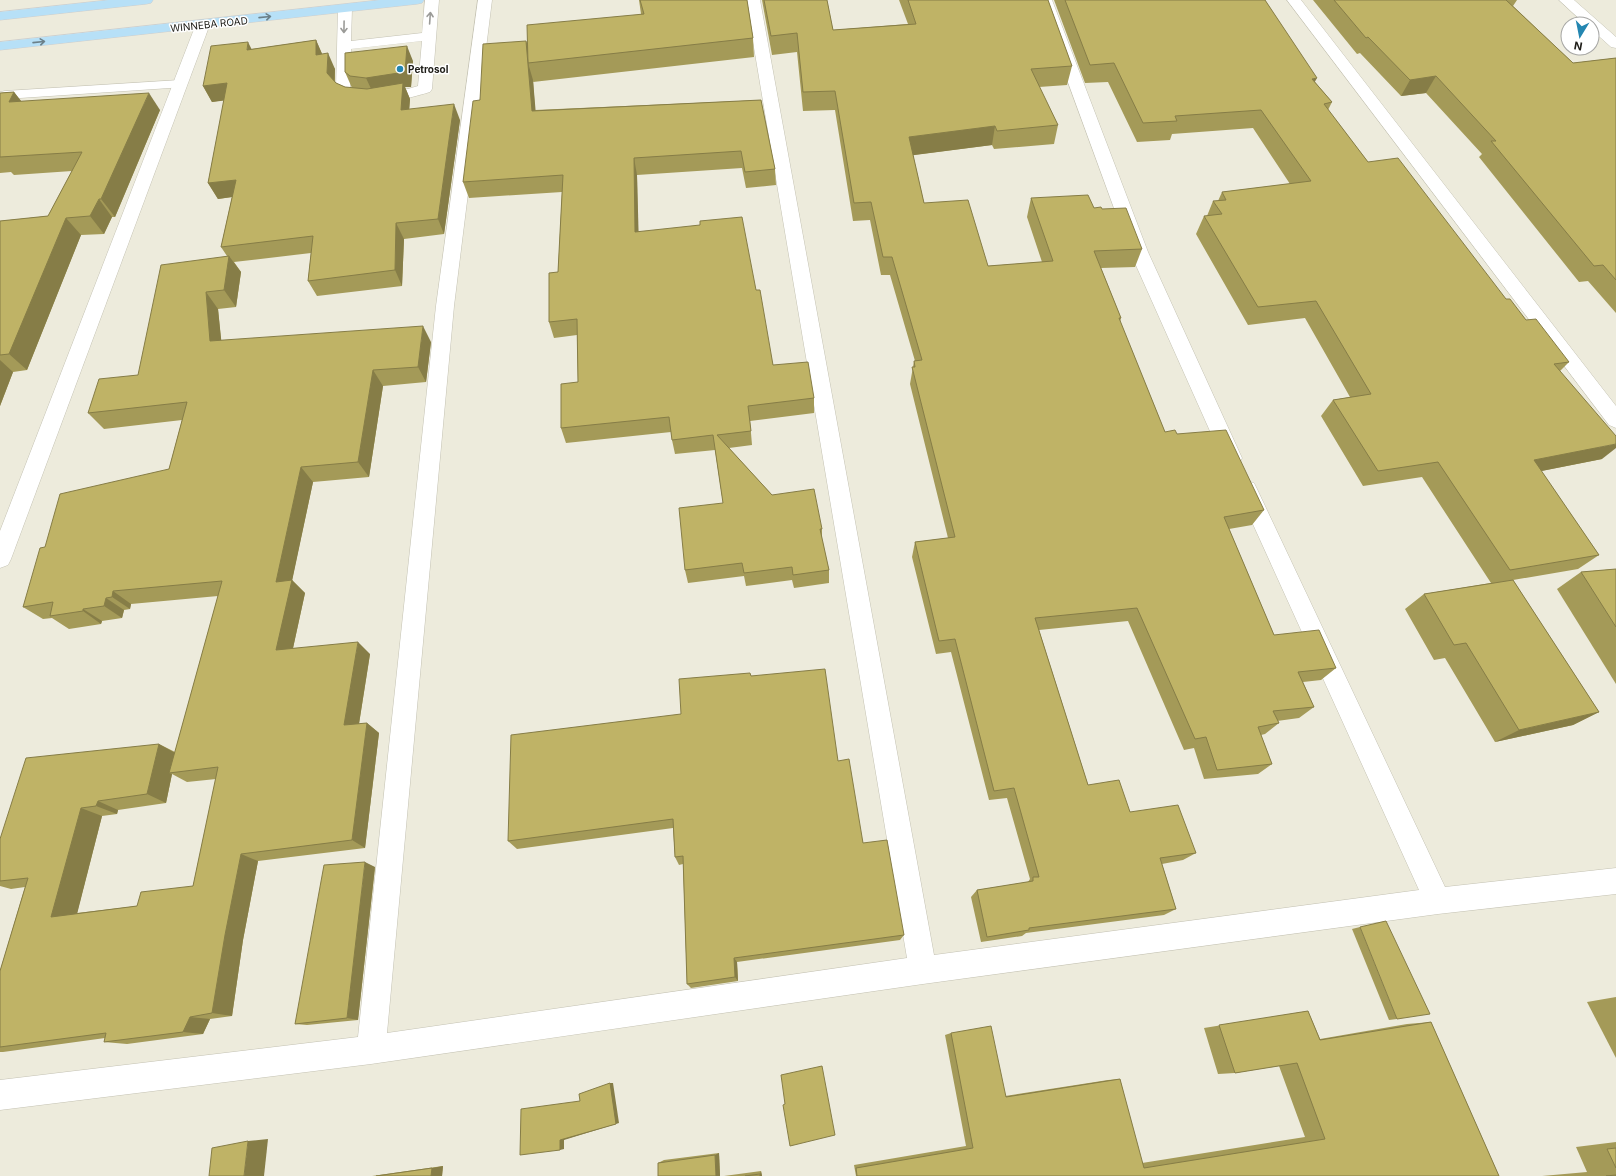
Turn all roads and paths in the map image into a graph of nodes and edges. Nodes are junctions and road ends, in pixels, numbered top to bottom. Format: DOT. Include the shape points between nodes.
graph roads {
  1 [pos="146,0"];
  2 [pos="417,0"];
  3 [pos="432,0"];
  4 [pos="485,0"];
  5 [pos="753,0"];
  6 [pos="1045,0"];
  7 [pos="1294,0"];
  8 [pos="1566,0"];
  9 [pos="109,2"];
  10 [pos="345,8"];
  11 [pos="0,16"];
  12 [pos="203,24"];
  13 [pos="429,36"];
  14 [pos="1616,44"];
  15 [pos="0,46"];
  16 [pos="344,46"];
  17 [pos="180,84"];
  18 [pos="5,95"];
  19 [pos="1616,420"];
  20 [pos="0,559"];
  21 [pos="1616,881"];
  22 [pos="1438,901"];
  23 [pos="923,970"];
  24 [pos="371,1050"];
  25 [pos="0,1095"];
  1 -- 9 [label="highway"];
  2 -- 10 [label="highway, WINNEBA ROAD"];
  13 -- 3 [label="street, one-way"];
  4 -- 24 [label="street" via="445,306"];
  5 -- 23 [label="street"];
  6 -- 22 [label="street" via="1139,252 1188,364"];
  7 -- 19 [label="street"];
  8 -- 14 [label="street"];
  9 -- 11 [label="highway"];
  12 -- 10 [label="highway, WINNEBA ROAD, one-way"];
  10 -- 16 [label="street, one-way"];
  15 -- 12 [label="highway, WINNEBA ROAD, one-way"];
  12 -- 17 [label="street"];
  13 -- 16 [label="street"];
  13 -- 16 [label="street" via="425,89 403,95 360,98 349,95 343,89"];
  17 -- 18 [label="street"];
  17 -- 20 [label="street"];
  21 -- 22 [label="street"];
  22 -- 23 [label="street"];
  23 -- 24 [label="street"];
  24 -- 25 [label="street"];
}
